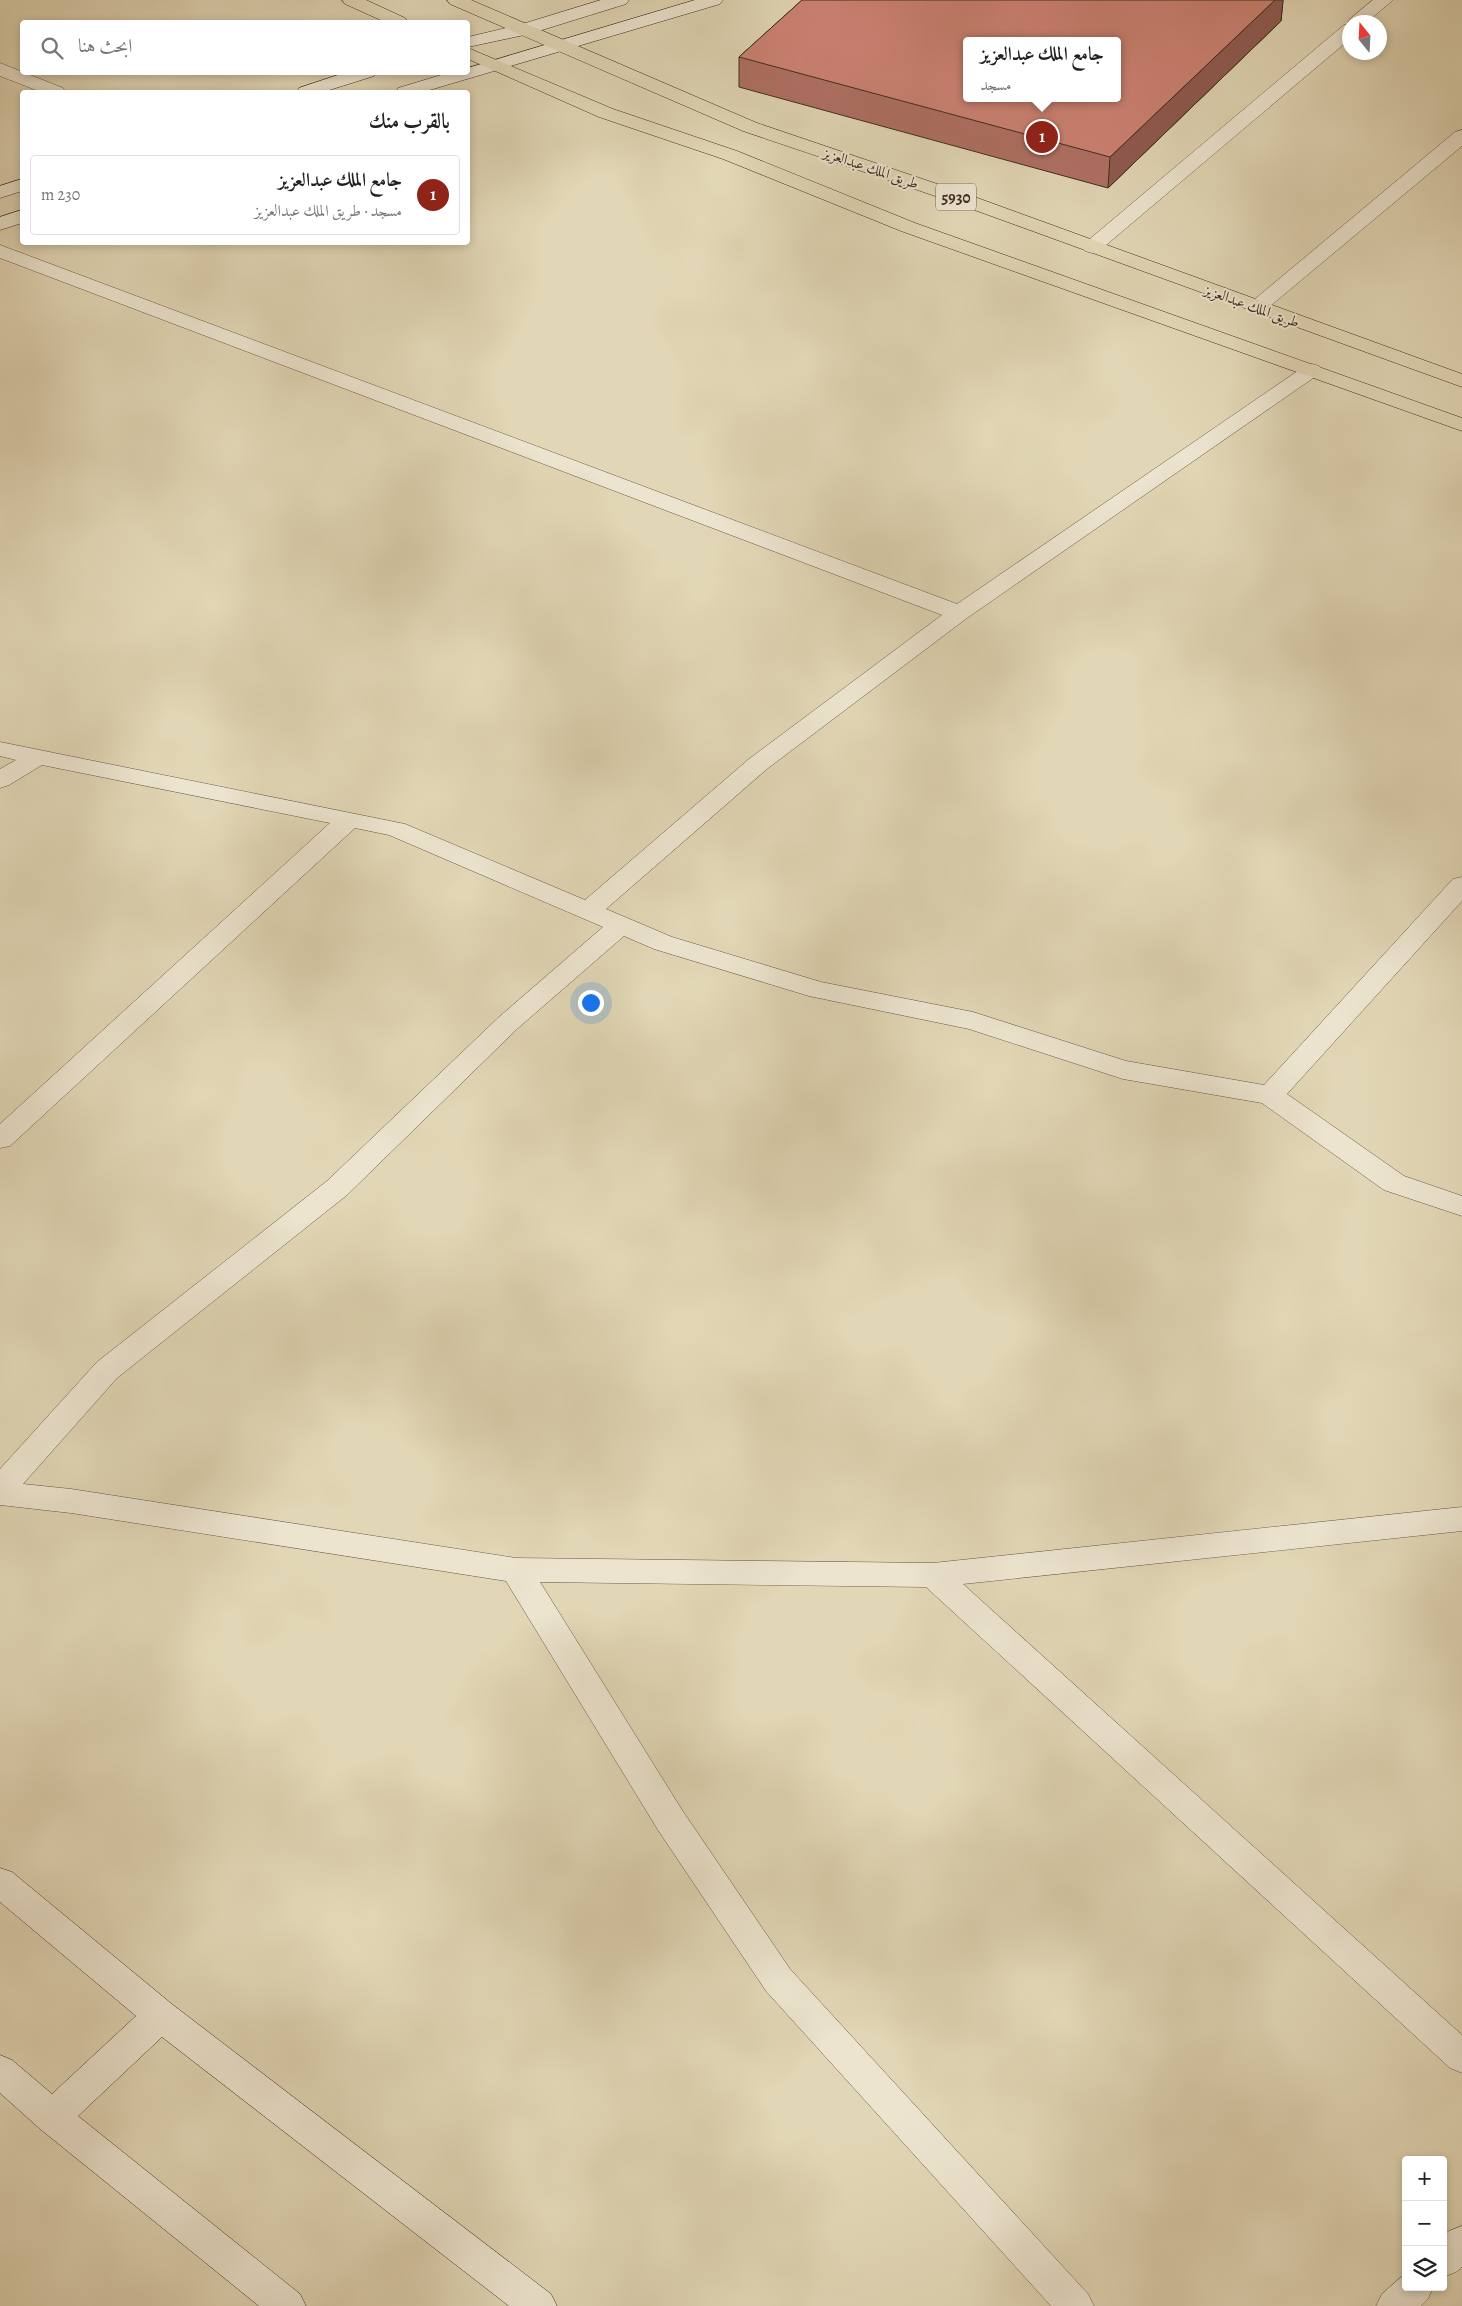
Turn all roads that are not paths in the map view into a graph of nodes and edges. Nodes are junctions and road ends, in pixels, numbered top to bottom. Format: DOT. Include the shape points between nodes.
graph roads {
  1 [pos="351,0"];
  2 [pos="456,0"];
  3 [pos="620,0"];
  4 [pos="714,0"];
  5 [pos="1384,0"];
  6 [pos="1366,15"];
  7 [pos="396,20"];
  8 [pos="523,30"];
  9 [pos="1342,36"];
  10 [pos="470,42"];
  11 [pos="563,47"];
  12 [pos="470,54"];
  13 [pos="496,66"];
  14 [pos="0,69"];
  15 [pos="470,73"];
  16 [pos="358,75"];
  17 [pos="464,75"];
  18 [pos="51,90"];
  19 [pos="312,90"];
  20 [pos="412,90"];
  21 [pos="1462,136"];
  22 [pos="20,186"];
  23 [pos="0,192"];
  24 [pos="20,217"];
  25 [pos="0,224"];
  26 [pos="1092,247"];
  27 [pos="0,251"];
  28 [pos="1256,308"];
  29 [pos="1312,370"];
  30 [pos="1462,381"];
  31 [pos="1462,425"];
  32 [pos="959,613"];
  33 [pos="0,749"];
  34 [pos="39,756"];
  35 [pos="0,780"];
  36 [pos="349,820"];
  37 [pos="1462,885"];
  38 [pos="588,911"];
  39 [pos="621,925"];
  40 [pos="1270,1095"];
  41 [pos="0,1139"];
  42 [pos="1462,1206"];
  43 [pos="0,1491"];
  44 [pos="1462,1519"];
  45 [pos="516,1570"];
  46 [pos="933,1575"];
  47 [pos="0,1882"];
  48 [pos="161,2016"];
  49 [pos="1462,2057"];
  50 [pos="0,2071"];
  51 [pos="52,2116"];
  52 [pos="1462,2243"];
  53 [pos="1447,2256"];
  54 [pos="1411,2291"];
  55 [pos="288,2306"];
  56 [pos="538,2306"];
  57 [pos="1075,2306"];
  58 [pos="1395,2306"];
  1 -- 7 [label="main road"];
  2 -- 8 [label="main road, طريق الملك عبدالعزيز / 5930"];
  3 -- 8 [label="street"];
  4 -- 11 [label="street"];
  5 -- 6 [label="street"];
  8 -- 10 [label="street"];
  8 -- 11 [label="main road, طريق الملك عبدالعزيز / 5930"];
  9 -- 26 [label="street"];
  11 -- 13 [label="street"];
  11 -- 26 [label="main road, طريق الملك عبدالعزيز / 5930" via="750,127"];
  12 -- 13 [label="main road, 5930"];
  13 -- 15 [label="street"];
  13 -- 29 [label="main road, 5930" via="606,113 730,155 908,227"];
  14 -- 18 [label="street"];
  16 -- 19 [label="street"];
  17 -- 20 [label="street"];
  21 -- 28 [label="street"];
  22 -- 23 [label="street"];
  24 -- 25 [label="street"];
  26 -- 28 [label="main road, طريق الملك عبدالعزيز / 5930"];
  27 -- 32 [label="street"];
  28 -- 30 [label="main road, طريق الملك عبدالعزيز / 5930"];
  29 -- 31 [label="main road, 5930"];
  29 -- 32 [label="street"];
  32 -- 38 [label="street" via="758,764"];
  33 -- 34 [label="street"];
  34 -- 35 [label="street"];
  34 -- 36 [label="street"];
  36 -- 38 [label="street" via="396,829"];
  36 -- 41 [label="street"];
  37 -- 40 [label="street"];
  38 -- 39 [label="street"];
  39 -- 40 [label="street" via="663,943 818,990 972,1021 1122,1070"];
  39 -- 43 [label="street" via="508,1023 337,1188 106,1370"];
  40 -- 42 [label="street" via="1394,1183"];
  43 -- 45 [label="street"];
  44 -- 46 [label="street"];
  45 -- 46 [label="street"];
  45 -- 57 [label="street" via="670,1820 778,1980"];
  46 -- 49 [label="street"];
  47 -- 48 [label="street"];
  48 -- 51 [label="street"];
  48 -- 56 [label="street"];
  50 -- 51 [label="street"];
  51 -- 55 [label="street"];
  52 -- 53 [label="street"];
  54 -- 58 [label="street"];
}
